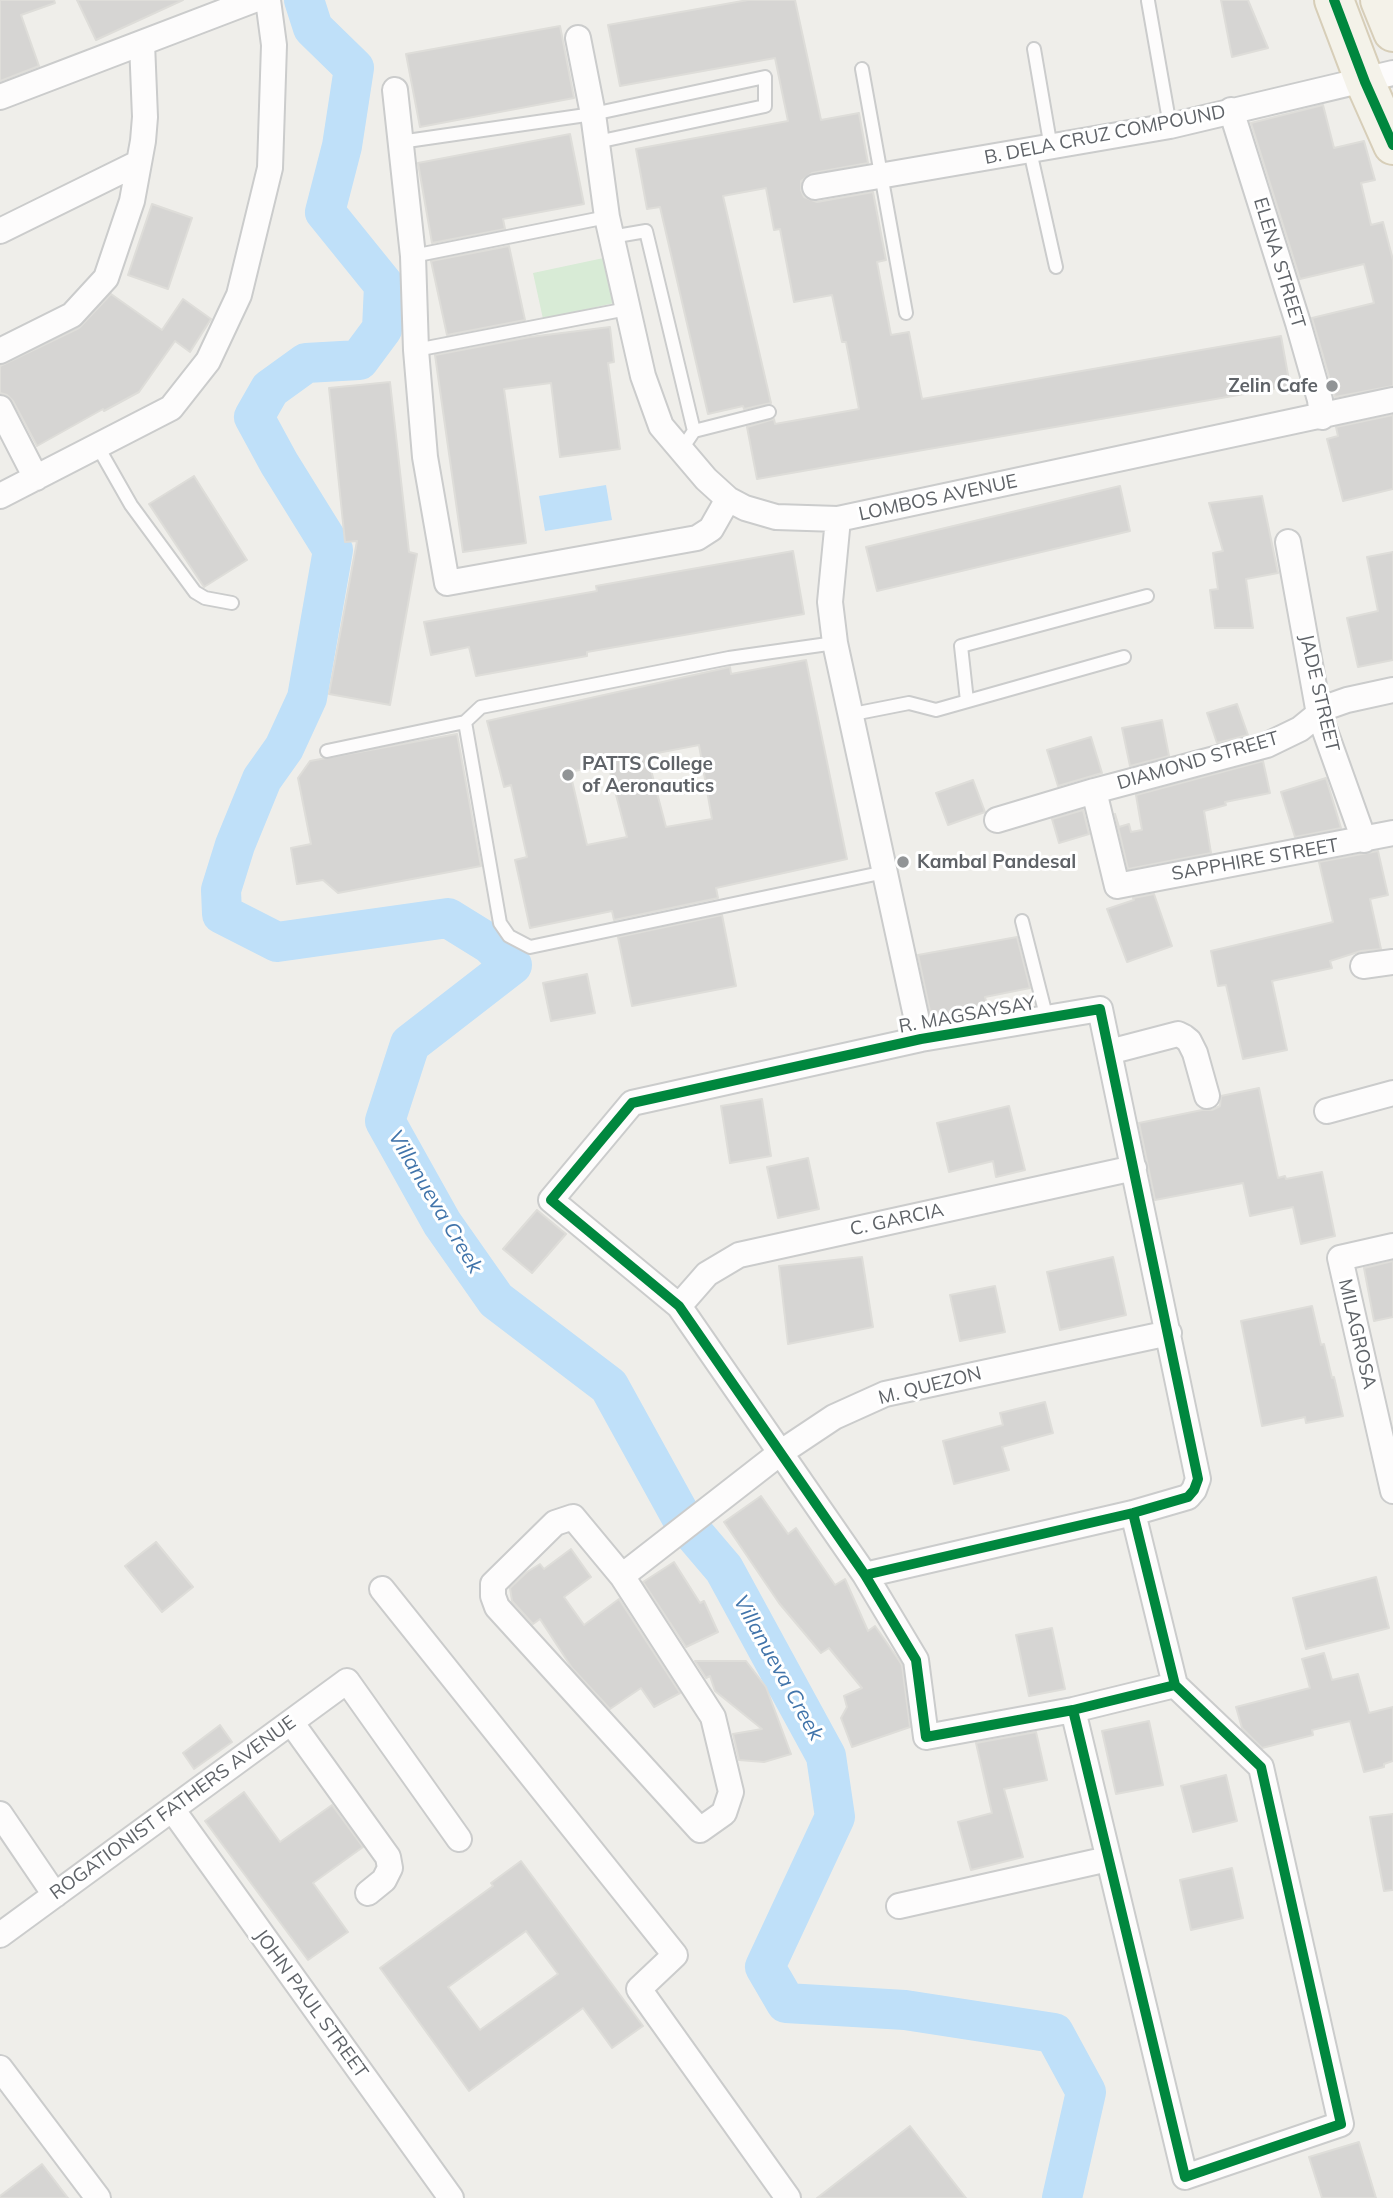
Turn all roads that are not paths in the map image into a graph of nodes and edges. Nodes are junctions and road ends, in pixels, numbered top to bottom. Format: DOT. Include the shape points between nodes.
graph roads {
  1 [pos="254,0"];
  2 [pos="268,0"];
  3 [pos="1334,0"];
  4 [pos="1380,0"];
  5 [pos="1149,1"];
  6 [pos="578,38"];
  7 [pos="142,43"];
  8 [pos="1034,49"];
  9 [pos="1378,51"];
  10 [pos="862,69"];
  11 [pos="395,90"];
  12 [pos="0,97"];
  13 [pos="1231,110"];
  14 [pos="593,114"];
  15 [pos="1170,126"];
  16 [pos="400,142"];
  17 [pos="597,142"];
  18 [pos="1393,145"];
  19 [pos="1041,150"];
  20 [pos="138,163"];
  21 [pos="880,176"];
  22 [pos="815,187"];
  23 [pos="609,227"];
  24 [pos="0,231"];
  25 [pos="413,256"];
  26 [pos="1056,267"];
  27 [pos="627,309"];
  28 [pos="906,313"];
  29 [pos="416,350"];
  30 [pos="0,351"];
  31 [pos="1393,400"];
  32 [pos="0,408"];
  33 [pos="769,412"];
  34 [pos="1322,417"];
  35 [pos="688,440"];
  36 [pos="98,447"];
  37 [pos="36,478"];
  38 [pos="0,496"];
  39 [pos="728,499"];
  40 [pos="838,519"];
  41 [pos="1288,542"];
  42 [pos="1147,596"];
  43 [pos="232,603"];
  44 [pos="835,643"];
  45 [pos="1124,657"];
  46 [pos="1393,690"];
  47 [pos="967,701"];
  48 [pos="1319,714"];
  49 [pos="848,715"];
  50 [pos="465,722"];
  51 [pos="327,751"];
  52 [pos="1094,790"];
  53 [pos="997,820"];
  54 [pos="1393,833"];
  55 [pos="1364,840"];
  56 [pos="885,872"];
  57 [pos="1022,921"];
  58 [pos="1393,962"];
  59 [pos="1363,966"];
  60 [pos="1046,1019"];
  61 [pos="921,1039"];
  62 [pos="1109,1052"];
  63 [pos="1393,1093"];
  64 [pos="1207,1096"];
  65 [pos="1327,1111"];
  66 [pos="1133,1168"];
  67 [pos="1393,1246"];
  68 [pos="679,1306"];
  69 [pos="1169,1333"];
  70 [pos="780,1453"];
  71 [pos="1393,1491"];
  72 [pos="1133,1513"];
  73 [pos="865,1575"];
  74 [pos="622,1576"];
  75 [pos="382,1588"];
  76 [pos="1175,1685"];
  77 [pos="1073,1710"];
  78 [pos="291,1722"];
  79 [pos="172,1810"];
  80 [pos="0,1814"];
  81 [pos="459,1839"];
  82 [pos="1108,1859"];
  83 [pos="368,1893"];
  84 [pos="55,1895"];
  85 [pos="899,1906"];
  86 [pos="0,1935"];
  87 [pos="0,2068"];
  88 [pos="98,2198"];
  89 [pos="451,2198"];
  90 [pos="788,2198"];
  1 -- 7 [label="street"];
  2 -- 36 [label="street" via="274,46 270,168 239,295 208,360 171,408"];
  3 -- 9 [label="main road"];
  4 -- 9 [label="main road"];
  5 -- 15 [label="lane"];
  6 -- 14 [label="street"];
  7 -- 12 [label="street"];
  7 -- 20 [label="street" via="145,117"];
  8 -- 19 [label="lane"];
  9 -- 13 [label="street, B. DELA CRUZ COMPOUND"];
  9 -- 18 [label="main road"];
  10 -- 21 [label="lane"];
  11 -- 16 [label="street"];
  13 -- 15 [label="street, B. DELA CRUZ COMPOUND"];
  13 -- 34 [label="street, ELENA STREET"];
  14 -- 16 [label="lane"];
  14 -- 17 [label="street"];
  14 -- 17 [label="lane" via="765,76 765,106"];
  15 -- 19 [label="street, B. DELA CRUZ COMPOUND"];
  16 -- 25 [label="street"];
  17 -- 23 [label="street"];
  19 -- 21 [label="street, B. DELA CRUZ COMPOUND"];
  19 -- 26 [label="lane"];
  20 -- 24 [label="street"];
  20 -- 30 [label="street" via="132,201 106,278 72,315"];
  21 -- 22 [label="street, B. DELA CRUZ COMPOUND"];
  21 -- 28 [label="lane"];
  23 -- 25 [label="lane"];
  23 -- 27 [label="street"];
  23 -- 35 [label="lane" via="646,231"];
  25 -- 29 [label="street"];
  27 -- 29 [label="lane"];
  27 -- 35 [label="street" via="642,376 661,425"];
  29 -- 39 [label="street" via="425,457 447,583 697,538 711,528"];
  31 -- 34 [label="street, LOMBOS AVENUE"];
  32 -- 37 [label="street"];
  33 -- 35 [label="lane"];
  34 -- 40 [label="street, LOMBOS AVENUE"];
  35 -- 39 [label="street" via="706,479"];
  36 -- 37 [label="street"];
  36 -- 43 [label="lane" via="131,505 195,593"];
  37 -- 38 [label="street"];
  39 -- 40 [label="street" via="776,517"];
  40 -- 44 [label="street, LOMBOS AVENUE" via="830,602"];
  41 -- 48 [label="street, JADE STREET"];
  42 -- 47 [label="lane" via="961,646"];
  44 -- 49 [label="street, LOMBOS AVENUE"];
  44 -- 50 [label="lane" via="729,658 481,707"];
  45 -- 47 [label="lane"];
  46 -- 48 [label="street, DIAMOND STREET" via="1347,700"];
  47 -- 49 [label="lane" via="936,710 909,703"];
  48 -- 52 [label="street, DIAMOND STREET" via="1267,745"];
  48 -- 55 [label="street, JADE STREET"];
  49 -- 56 [label="street, LOMBOS AVENUE"];
  50 -- 51 [label="lane"];
  50 -- 56 [label="lane" via="500,923 509,936 530,947"];
  52 -- 53 [label="street, DIAMOND STREET"];
  52 -- 55 [label="street, SAPPHIRE STREET" via="1117,886"];
  54 -- 55 [label="street, SAPPHIRE STREET"];
  56 -- 61 [label="street, LOMBOS AVENUE"];
  57 -- 60 [label="lane"];
  58 -- 59 [label="street"];
  60 -- 61 [label="street, R. MAGSAYSAY"];
  60 -- 62 [label="street, R. MAGSAYSAY" via="1100,1009"];
  61 -- 68 [label="street, R. MAGSAYSAY" via="632,1103 551,1200"];
  62 -- 64 [label="street" via="1178,1034 1195,1052"];
  62 -- 66 [label="street, R. MAGSAYSAY"];
  63 -- 65 [label="street"];
  66 -- 68 [label="street, C. GARCIA" via="738,1255 707,1274"];
  66 -- 69 [label="street, R. MAGSAYSAY"];
  67 -- 71 [label="street, MILAGROSA" via="1340,1258"];
  68 -- 70 [label="street, R. MAGSAYSAY"];
  69 -- 70 [label="street, M. QUEZON" via="886,1394 834,1417"];
  69 -- 72 [label="street, R. MAGSAYSAY" via="1198,1479 1188,1497"];
  70 -- 73 [label="street, R. MAGSAYSAY"];
  70 -- 74 [label="street, M. QUEZON"];
  72 -- 73 [label="street, R. MAGSAYSAY"];
  72 -- 76 [label="street"];
  73 -- 77 [label="street, R. MAGSAYSAY" via="916,1660 926,1737"];
  74 -- 74 [label="street" via="713,1717 731,1792 724,1813 700,1830 497,1607 493,1596 493,1584 564,1518 573,1517"];
  75 -- 90 [label="street" via="675,1955 639,1989"];
  76 -- 77 [label="street"];
  76 -- 82 [label="street" via="1261,1767 1341,2124 1185,2177"];
  77 -- 82 [label="street"];
  78 -- 79 [label="street, ROGATIONIST FATHERS AVENUE"];
  78 -- 81 [label="street, ROGATIONIST FATHERS AVENUE" via="347,1681"];
  78 -- 83 [label="street" via="388,1857 390,1868 384,1880"];
  79 -- 84 [label="street, ROGATIONIST FATHERS AVENUE"];
  79 -- 89 [label="street, JOHN PAUL STREET"];
  80 -- 84 [label="street"];
  82 -- 85 [label="street"];
  84 -- 86 [label="street, ROGATIONIST FATHERS AVENUE"];
  87 -- 88 [label="street"];
}
